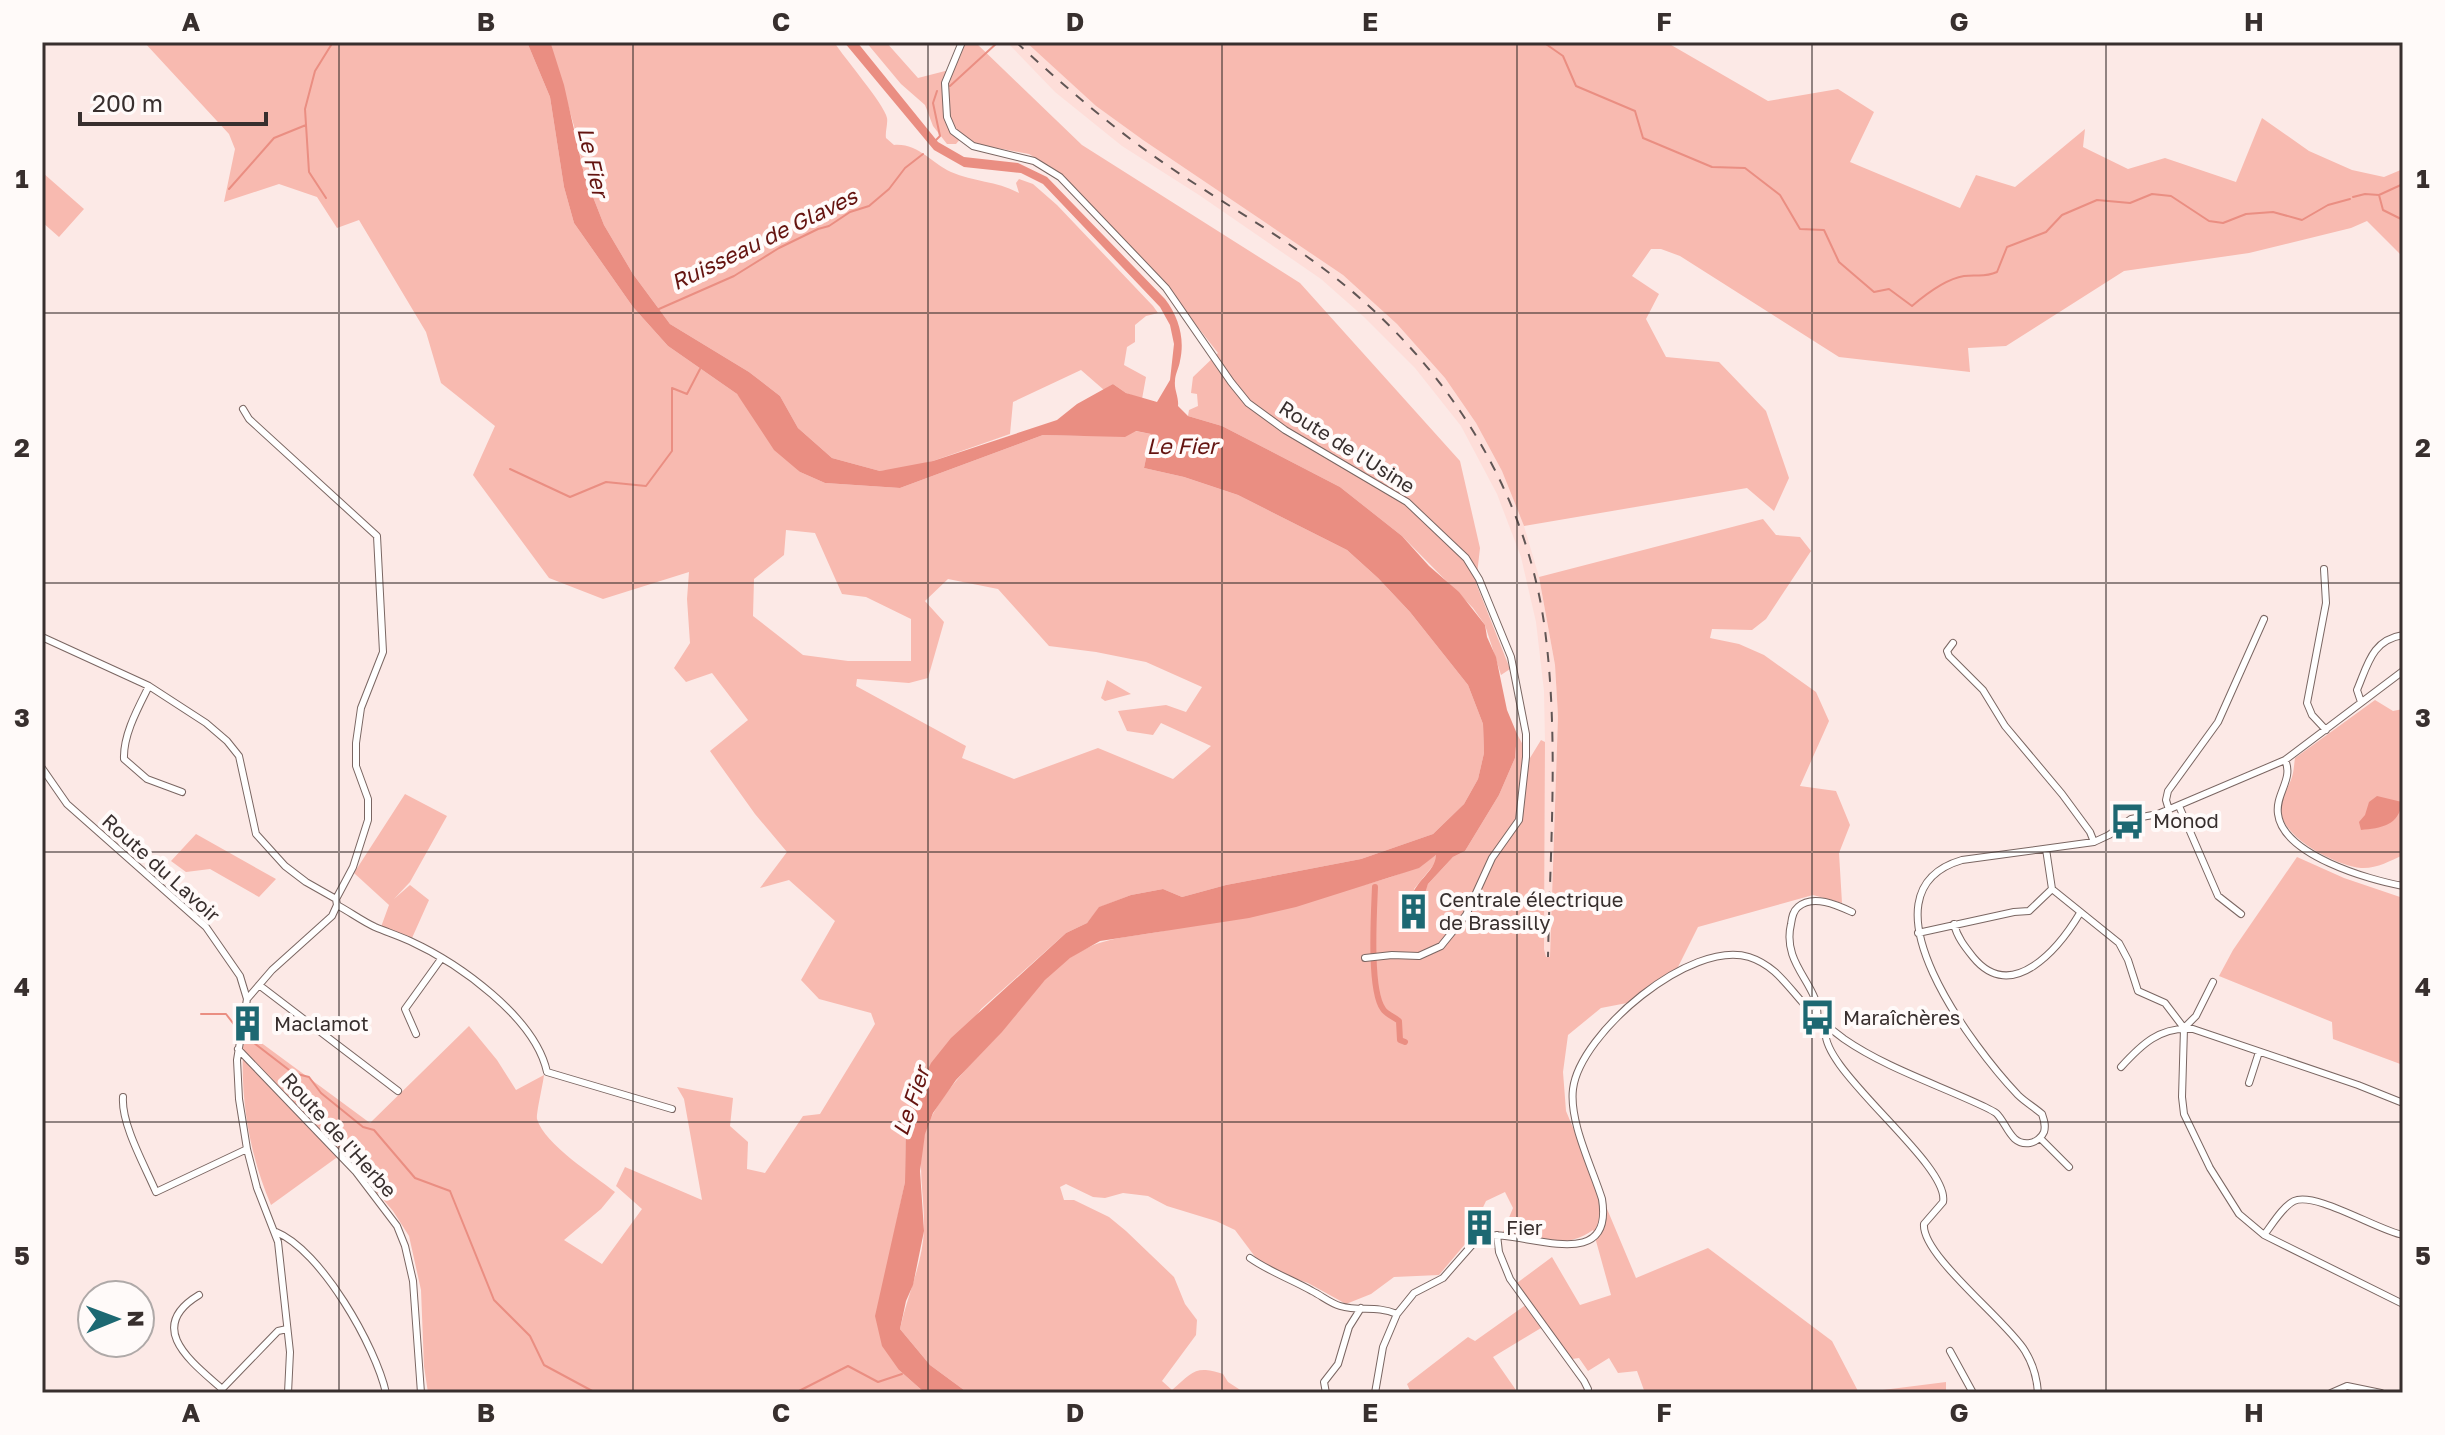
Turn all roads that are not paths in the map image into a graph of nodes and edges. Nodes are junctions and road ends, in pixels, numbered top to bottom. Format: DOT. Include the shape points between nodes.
graph roads {
  1 [pos="962,42"];
  2 [pos="243,409"];
  3 [pos="2324,569"];
  4 [pos="2264,619"];
  5 [pos="2403,635"];
  6 [pos="42,637"];
  7 [pos="1953,643"];
  8 [pos="2403,671"];
  9 [pos="149,686"];
  10 [pos="2361,702"];
  11 [pos="2326,730"];
  12 [pos="2285,760"];
  13 [pos="42,768"];
  14 [pos="182,792"];
  15 [pos="2179,806"];
  16 [pos="2169,810"];
  17 [pos="2094,842"];
  18 [pos="2046,849"];
  19 [pos="2403,886"];
  20 [pos="2052,889"];
  21 [pos="337,902"];
  22 [pos="1852,912"];
  23 [pos="2080,913"];
  24 [pos="2241,914"];
  25 [pos="1954,924"];
  26 [pos="1918,933"];
  27 [pos="1370,957"];
  28 [pos="441,959"];
  29 [pos="2213,982"];
  30 [pos="259,985"];
  31 [pos="247,999"];
  32 [pos="1817,1018"];
  33 [pos="1827,1026"];
  34 [pos="2184,1028"];
  35 [pos="416,1034"];
  36 [pos="238,1049"];
  37 [pos="2259,1052"];
  38 [pos="2121,1067"];
  39 [pos="2249,1083"];
  40 [pos="398,1091"];
  41 [pos="123,1097"];
  42 [pos="2403,1103"];
  43 [pos="672,1109"];
  44 [pos="2040,1138"];
  45 [pos="247,1149"];
  46 [pos="2069,1167"];
  47 [pos="276,1232"];
  48 [pos="1497,1235"];
  49 [pos="2264,1235"];
  50 [pos="2403,1235"];
  51 [pos="1250,1258"];
  52 [pos="199,1295"];
  53 [pos="2403,1304"];
  54 [pos="1361,1308"];
  55 [pos="1397,1314"];
  56 [pos="287,1329"];
  57 [pos="1950,1351"];
  58 [pos="288,1393"];
  59 [pos="386,1393"];
  60 [pos="421,1393"];
  61 [pos="1326,1393"];
  62 [pos="1375,1393"];
  63 [pos="1587,1393"];
  64 [pos="1973,1393"];
  65 [pos="2038,1393"];
  66 [pos="2331,1393"];
  67 [pos="2381,1393"];
  1 -- 27 [label="street, Route de l'Usine" via="945,83 953,131 973,146 1034,161 1060,177 1166,288 1248,403 1407,502 1466,558 1479,579 1511,657 1526,734 1520,816 1490,861 1466,915 1441,946 1419,956"];
  2 -- 21 [label="street" via="377,536 383,652 361,708 356,743 368,820"];
  3 -- 11 [label="street" via="2326,603 2307,703"];
  4 -- 16 [label="street" via="2218,722 2168,791"];
  5 -- 10 [label="street" via="2376,649 2357,690"];
  6 -- 9 [label="street"];
  7 -- 17 [label="street" via="1949,656 1983,690"];
  8 -- 10 [label="street"];
  9 -- 14 [label="street" via="124,759 147,779"];
  9 -- 21 [label="street" via="227,741 239,756 256,834 285,866"];
  10 -- 11 [label="street"];
  11 -- 12 [label="street"];
  12 -- 15 [label="street"];
  12 -- 19 [label="street" via="2289,772 2278,813 2284,830 2322,859"];
  13 -- 31 [label="street, Route du Lavoir" via="67,804 206,927 240,976"];
  15 -- 16 [label="street"];
  15 -- 24 [label="street" via="2218,896"];
  16 -- 17 [label="street" via="2131,819"];
  17 -- 18 [label="street"];
  18 -- 20 [label="street"];
  18 -- 26 [label="street" via="1944,867 1919,898"];
  20 -- 23 [label="street"];
  20 -- 25 [label="street" via="2029,911"];
  21 -- 28 [label="street"];
  21 -- 30 [label="street" via="332,916"];
  22 -- 32 [label="street" via="1813,901 1800,905 1793,915 1788,948 1817,1006"];
  23 -- 25 [label="street" via="2038,964 2003,977 1977,962"];
  23 -- 34 [label="street" via="2122,947 2138,991 2168,1006"];
  25 -- 26 [label="street"];
  26 -- 44 [label="street" via="1952,1009 2017,1094 2042,1114 2045,1128"];
  28 -- 35 [label="street" via="405,1009"];
  28 -- 43 [label="street" via="522,1025 547,1072"];
  29 -- 34 [label="street"];
  30 -- 31 [label="street"];
  30 -- 40 [label="street"];
  31 -- 36 [label="street"];
  32 -- 33 [label="street"];
  32 -- 48 [label="street" via="1776,971 1741,955 1707,957 1662,981 1603,1035 1581,1063 1574,1083 1575,1119 1603,1203 1598,1230 1570,1246"];
  33 -- 44 [label="street" via="1863,1049 1995,1112 2017,1140"];
  33 -- 65 [label="street" via="1826,1039 1845,1070 1942,1189 1943,1202 1924,1224 1926,1238 2022,1346"];
  34 -- 37 [label="street"];
  34 -- 38 [label="street" via="2148,1039"];
  34 -- 49 [label="street" via="2182,1097 2187,1121 2234,1207"];
  36 -- 45 [label="street"];
  36 -- 60 [label="street, Route de l'Herbe" via="356,1172 397,1226 413,1281"];
  37 -- 39 [label="street"];
  37 -- 42 [label="street"];
  41 -- 45 [label="street" via="129,1127 156,1192"];
  44 -- 46 [label="street"];
  45 -- 47 [label="street"];
  47 -- 56 [label="street"];
  47 -- 59 [label="street" via="289,1237 340,1295 382,1372"];
  48 -- 55 [label="street" via="1479,1237 1447,1274 1414,1293"];
  48 -- 63 [label="street" via="1510,1279 1584,1381"];
  49 -- 50 [label="street" via="2289,1204 2304,1199"];
  49 -- 53 [label="street"];
  51 -- 54 [label="street" via="1335,1304"];
  52 -- 56 [label="street" via="179,1313 175,1337 182,1353 222,1389 278,1331"];
  54 -- 55 [label="street"];
  54 -- 61 [label="street" via="1338,1364 1324,1382"];
  55 -- 62 [label="street" via="1383,1347"];
  56 -- 58 [label="street"];
  57 -- 64 [label="street"];
  66 -- 67 [label="street" via="2347,1386"];
}
